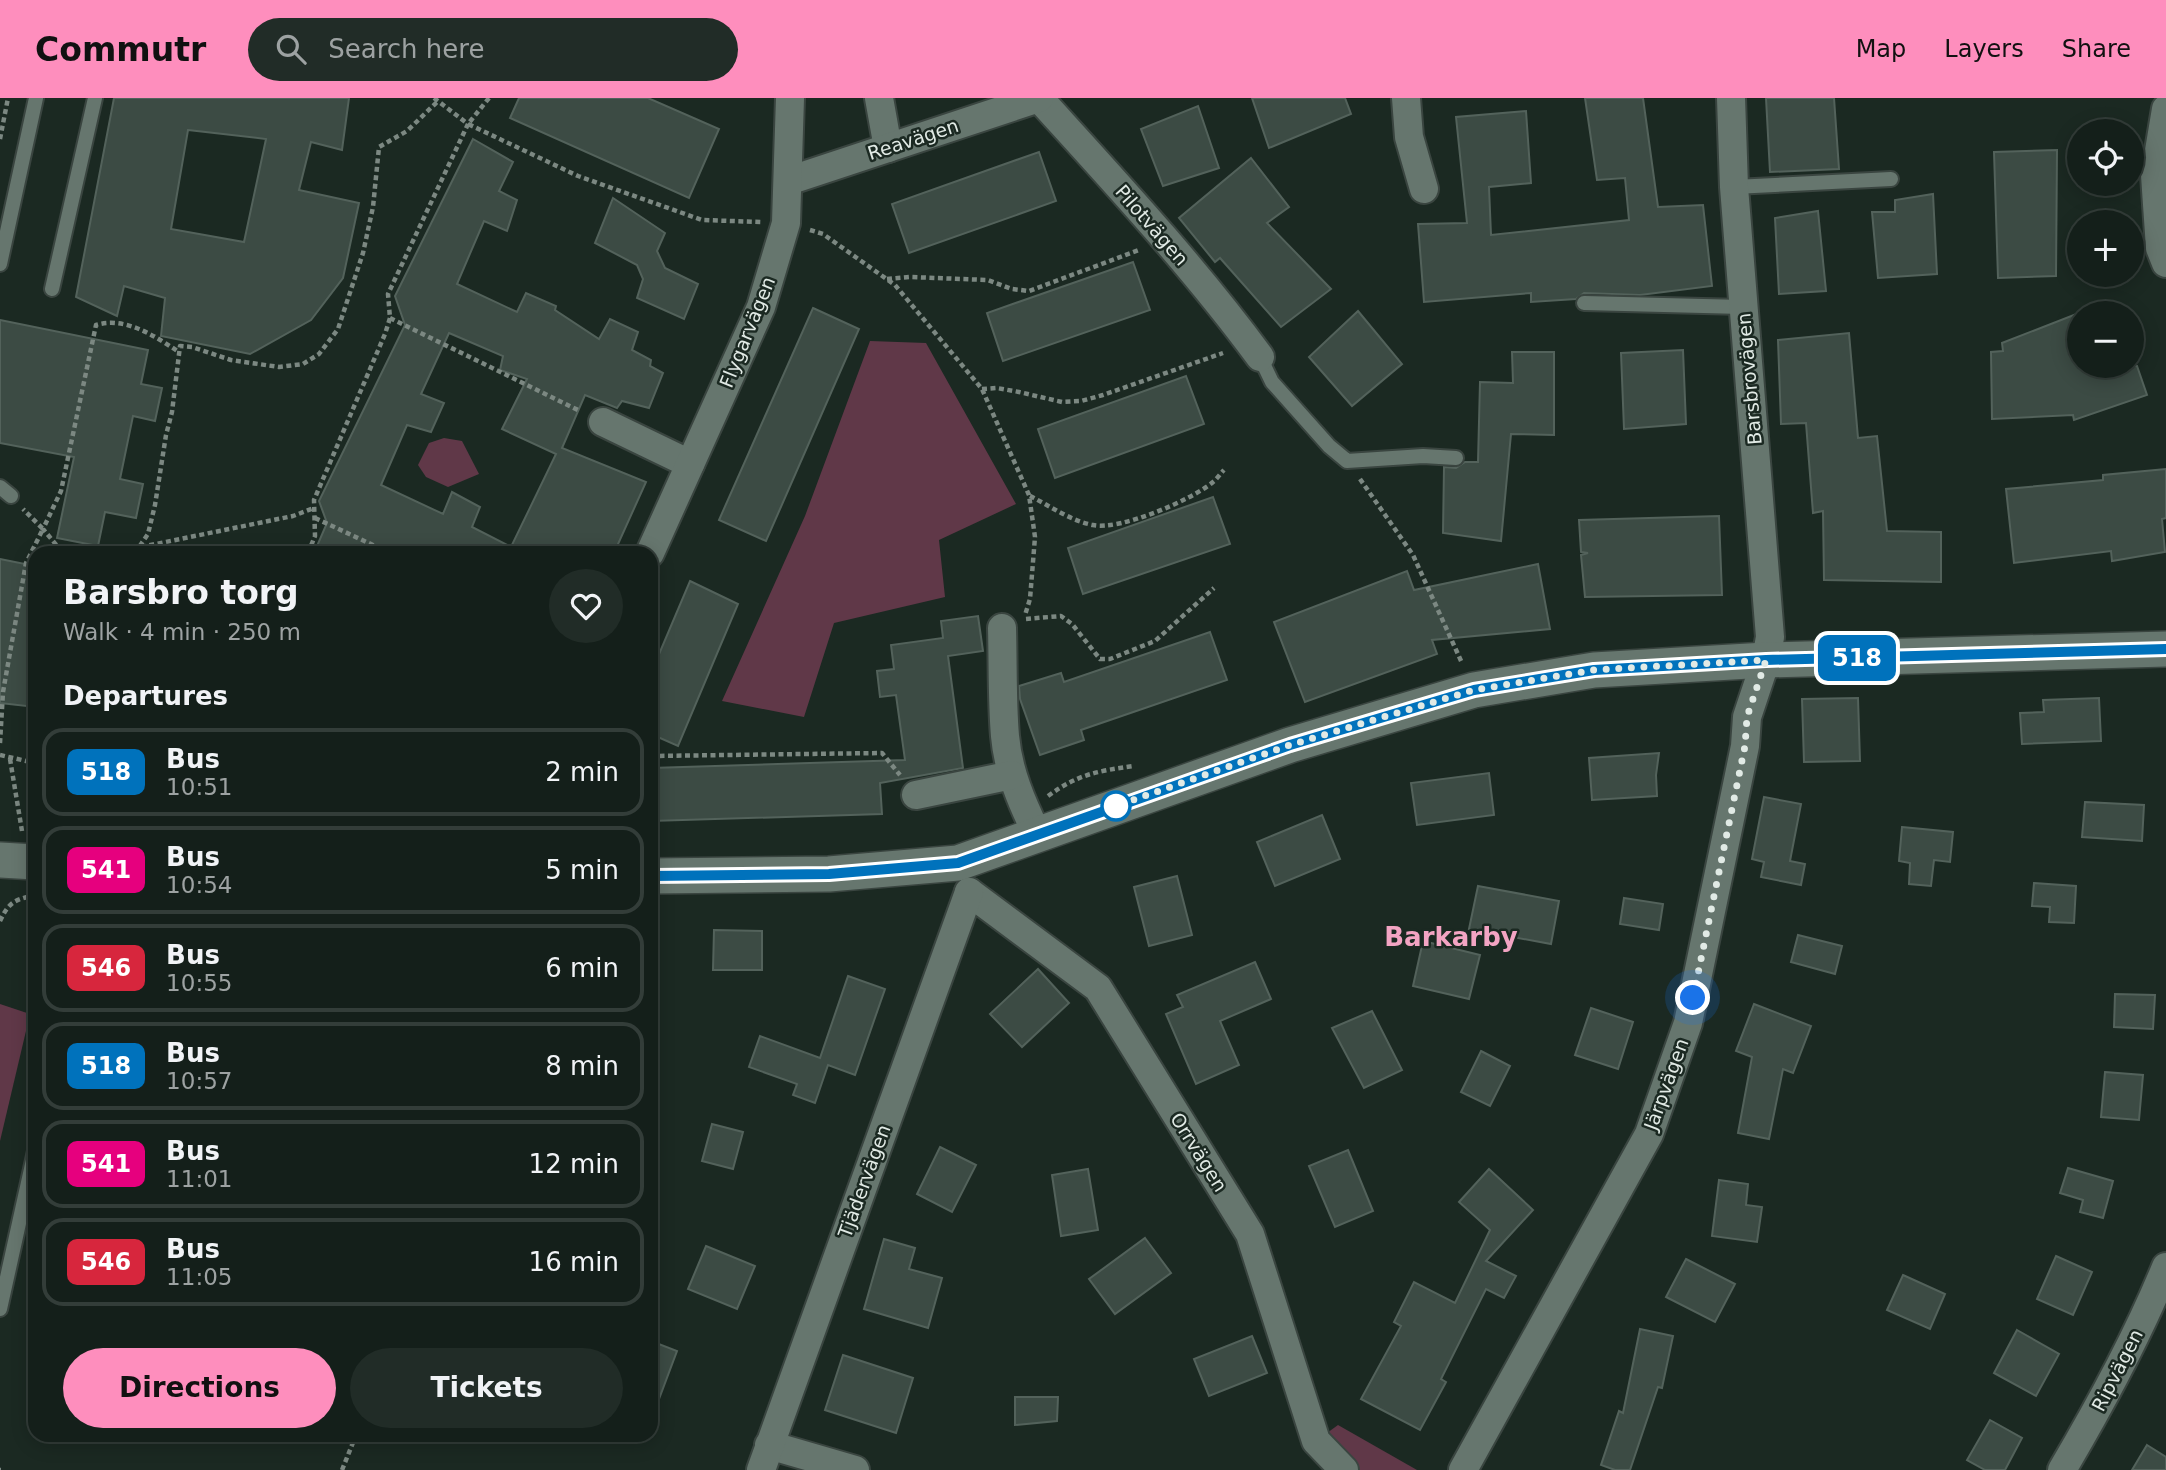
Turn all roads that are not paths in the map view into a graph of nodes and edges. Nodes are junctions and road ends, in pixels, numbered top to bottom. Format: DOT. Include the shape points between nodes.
graph roads {
  1 [pos="36,98"];
  2 [pos="94,98"];
  3 [pos="790,98"];
  4 [pos="879,98"];
  5 [pos="1039,98"];
  6 [pos="1406,98"];
  7 [pos="1731,98"];
  8 [pos="2166,109"];
  9 [pos="888,148"];
  10 [pos="1891,179"];
  11 [pos="788,181"];
  12 [pos="1734,187"];
  13 [pos="1424,189"];
  14 [pos="2166,263"];
  15 [pos="0,264"];
  16 [pos="52,289"];
  17 [pos="1584,303"];
  18 [pos="1743,307"];
  19 [pos="1256,351"];
  20 [pos="603,422"];
  21 [pos="1455,458"];
  22 [pos="691,464"];
  23 [pos="653,546"];
  24 [pos="1002,628"];
  25 [pos="2166,649"];
  26 [pos="1766,660"];
  27 [pos="1012,775"];
  28 [pos="916,795"];
  29 [pos="1037,834"];
  30 [pos="658,876"];
  31 [pos="963,878"];
  32 [pos="28,1183"];
  33 [pos="2166,1268"];
  34 [pos="0,1309"];
  35 [pos="765,1458"];
  36 [pos="855,1470"];
  37 [pos="1344,1470"];
  38 [pos="1463,1470"];
  39 [pos="2062,1470"];
  1 -- 15 [label="lane"];
  2 -- 16 [label="lane"];
  3 -- 11 [label="street, Flygarvägen"];
  4 -- 9 [label="street"];
  5 -- 9 [label="street, Reavägen"];
  5 -- 19 [label="street, Pilotvägen" via="1161,234"];
  6 -- 13 [label="street" via="1409,138"];
  7 -- 12 [label="street, Barsbrovägen"];
  8 -- 14 [label="street" via="2155,174 2160,248"];
  9 -- 11 [label="street, Reavägen"];
  10 -- 12 [label="lane"];
  11 -- 22 [label="street, Flygarvägen" via="786,223 761,307"];
  12 -- 18 [label="street, Barsbrovägen"];
  17 -- 18 [label="lane"];
  18 -- 26 [label="street, Barsbrovägen" via="1770,637"];
  19 -- 21 [label="lane" via="1272,382 1347,461"];
  20 -- 22 [label="street"];
  22 -- 23 [label="street, Flygarvägen"];
  24 -- 27 [label="street" via="1005,738"];
  25 -- 26 [label="street"];
  26 -- 29 [label="street" via="1594,670 1474,690 1290,745"];
  26 -- 38 [label="street, Järpvägen" via="1747,717 1745,746 1688,1023 1649,1134"];
  27 -- 28 [label="street"];
  27 -- 29 [label="street"];
  29 -- 31 [label="street"];
  30 -- 31 [label="street"];
  31 -- 35 [label="street, Tjädervägen"];
  31 -- 37 [label="street, Orrvägen" via="1098,988 1250,1234 1316,1441"];
  32 -- 34 [label="lane"];
  33 -- 39 [label="street, Ripvägen" via="2104,1400"];
  35 -- 36 [label="street"];
}
